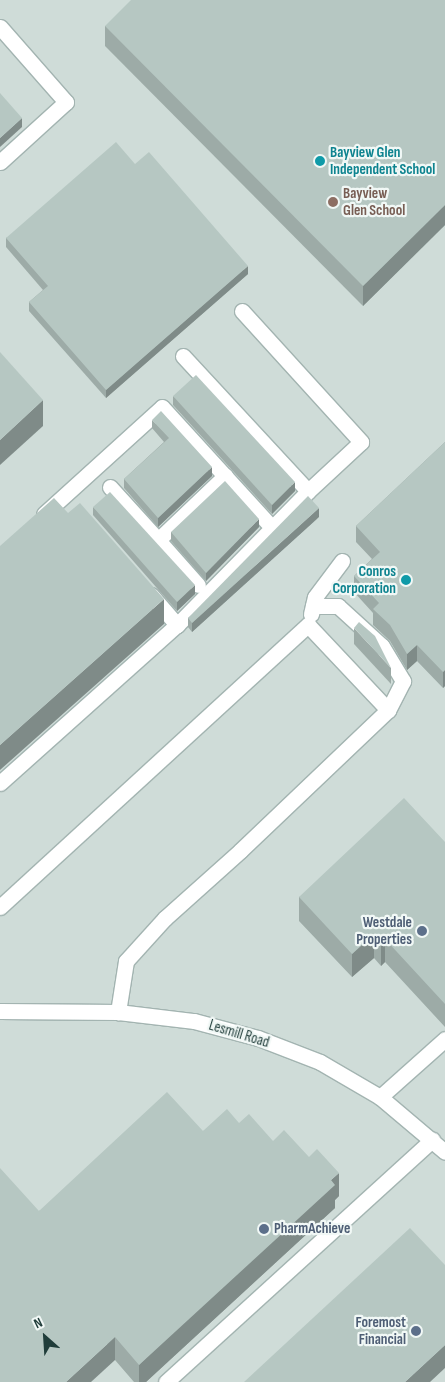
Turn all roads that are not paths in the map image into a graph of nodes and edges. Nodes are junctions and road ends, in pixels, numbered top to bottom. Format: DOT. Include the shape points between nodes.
graph roads {
  1 [pos="0,27"];
  2 [pos="0,162"];
  3 [pos="242,310"];
  4 [pos="183,356"];
  5 [pos="225,476"];
  6 [pos="110,487"];
  7 [pos="308,491"];
  8 [pos="64,496"];
  9 [pos="77,510"];
  10 [pos="36,522"];
  11 [pos="267,522"];
  12 [pos="158,540"];
  13 [pos="342,560"];
  14 [pos="139,582"];
  15 [pos="198,585"];
  16 [pos="313,606"];
  17 [pos="177,625"];
  18 [pos="308,625"];
  19 [pos="388,710"];
  20 [pos="0,783"];
  21 [pos="0,907"];
  22 [pos="0,1011"];
  23 [pos="118,1012"];
  24 [pos="445,1039"];
  25 [pos="380,1097"];
  26 [pos="440,1144"];
  27 [pos="166,1382"];
  1 -- 2 [label="street" via="66,102"];
  3 -- 7 [label="street" via="361,442"];
  4 -- 7 [label="street"];
  5 -- 8 [label="street" via="162,406"];
  5 -- 11 [label="street"];
  5 -- 12 [label="street"];
  6 -- 12 [label="street"];
  7 -- 17 [label="street"];
  8 -- 9 [label="street"];
  8 -- 10 [label="street"];
  12 -- 15 [label="street"];
  13 -- 16 [label="street" via="315,597"];
  14 -- 17 [label="street"];
  16 -- 18 [label="street"];
  16 -- 19 [label="street" via="338,606 382,646 403,681"];
  17 -- 20 [label="street"];
  18 -- 19 [label="street"];
  18 -- 21 [label="street"];
  19 -- 23 [label="street" via="240,851 164,918 126,961"];
  22 -- 23 [label="street, Lesmill Road"];
  23 -- 25 [label="street, Lesmill Road" via="194,1021 258,1038 320,1062"];
  24 -- 25 [label="street"];
  25 -- 26 [label="street, Lesmill Road"];
  26 -- 27 [label="street"];
}
